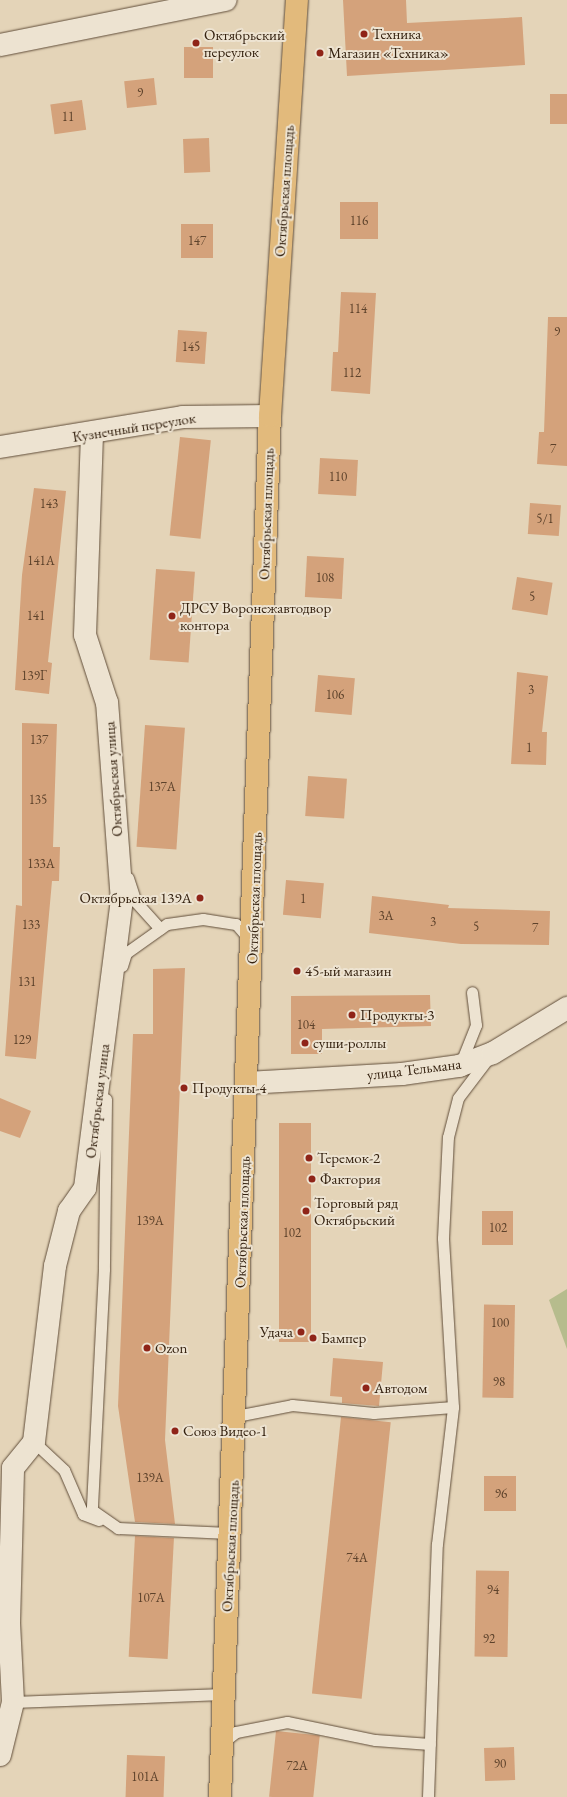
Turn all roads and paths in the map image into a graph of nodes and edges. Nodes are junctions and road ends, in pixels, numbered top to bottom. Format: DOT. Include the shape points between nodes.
graph roads {
  1 [pos="226,0"];
  2 [pos="297,0"];
  3 [pos="0,45"];
  4 [pos="270,416"];
  5 [pos="92,435"];
  6 [pos="0,447"];
  7 [pos="118,849"];
  8 [pos="160,929"];
  9 [pos="252,943"];
  10 [pos="472,992"];
  11 [pos="567,1008"];
  12 [pos="493,1053"];
  13 [pos="460,1066"];
  14 [pos="246,1083"];
  15 [pos="453,1407"];
  16 [pos="236,1416"];
  17 [pos="34,1442"];
  18 [pos="118,1528"];
  19 [pos="229,1533"];
  20 [pos="223,1694"];
  21 [pos="13,1702"];
  22 [pos="222,1743"];
  23 [pos="430,1744"];
  24 [pos="0,1755"];
  25 [pos="220,1797"];
  26 [pos="428,1797"];
  1 -- 3 [label="street"];
  2 -- 4 [label="main road, Октябрьская площадь"];
  4 -- 5 [label="street, Кузнечный переулок" via="183,417"];
  4 -- 9 [label="main road, Октябрьская площадь"];
  5 -- 6 [label="street, Кузнечный переулок"];
  5 -- 7 [label="street, Октябрьская улица" via="85,635 107,703"];
  7 -- 8 [label="lane" via="136,902"];
  7 -- 17 [label="street, Октябрьская улица" via="122,901 92,1142 85,1188 69,1211 55,1266"];
  8 -- 9 [label="lane" via="167,924 203,919 236,924"];
  8 -- 18 [label="lane" via="126,953 112,998 92,1510"];
  9 -- 14 [label="main road, Октябрьская площадь"];
  10 -- 13 [label="lane" via="476,1025"];
  11 -- 12 [label="street, улица Тельмана"];
  12 -- 13 [label="street, улица Тельмана"];
  12 -- 15 [label="lane" via="458,1098 448,1137 443,1238"];
  13 -- 14 [label="street, улица Тельмана" via="402,1074"];
  14 -- 16 [label="main road, Октябрьская площадь"];
  15 -- 16 [label="lane" via="374,1413 292,1405"];
  15 -- 23 [label="lane" via="437,1544"];
  16 -- 19 [label="main road, Октябрьская площадь"];
  17 -- 18 [label="lane" via="64,1470 83,1514"];
  17 -- 21 [label="street" via="14,1468 9,1623"];
  18 -- 19 [label="lane"];
  19 -- 20 [label="main road, Октябрьская площадь"];
  20 -- 21 [label="lane"];
  20 -- 22 [label="main road, Октябрьская площадь"];
  21 -- 24 [label="street"];
  22 -- 23 [label="lane" via="236,1732 287,1722 375,1740"];
  22 -- 25 [label="main road, Октябрьская площадь"];
  23 -- 26 [label="lane"];
}
